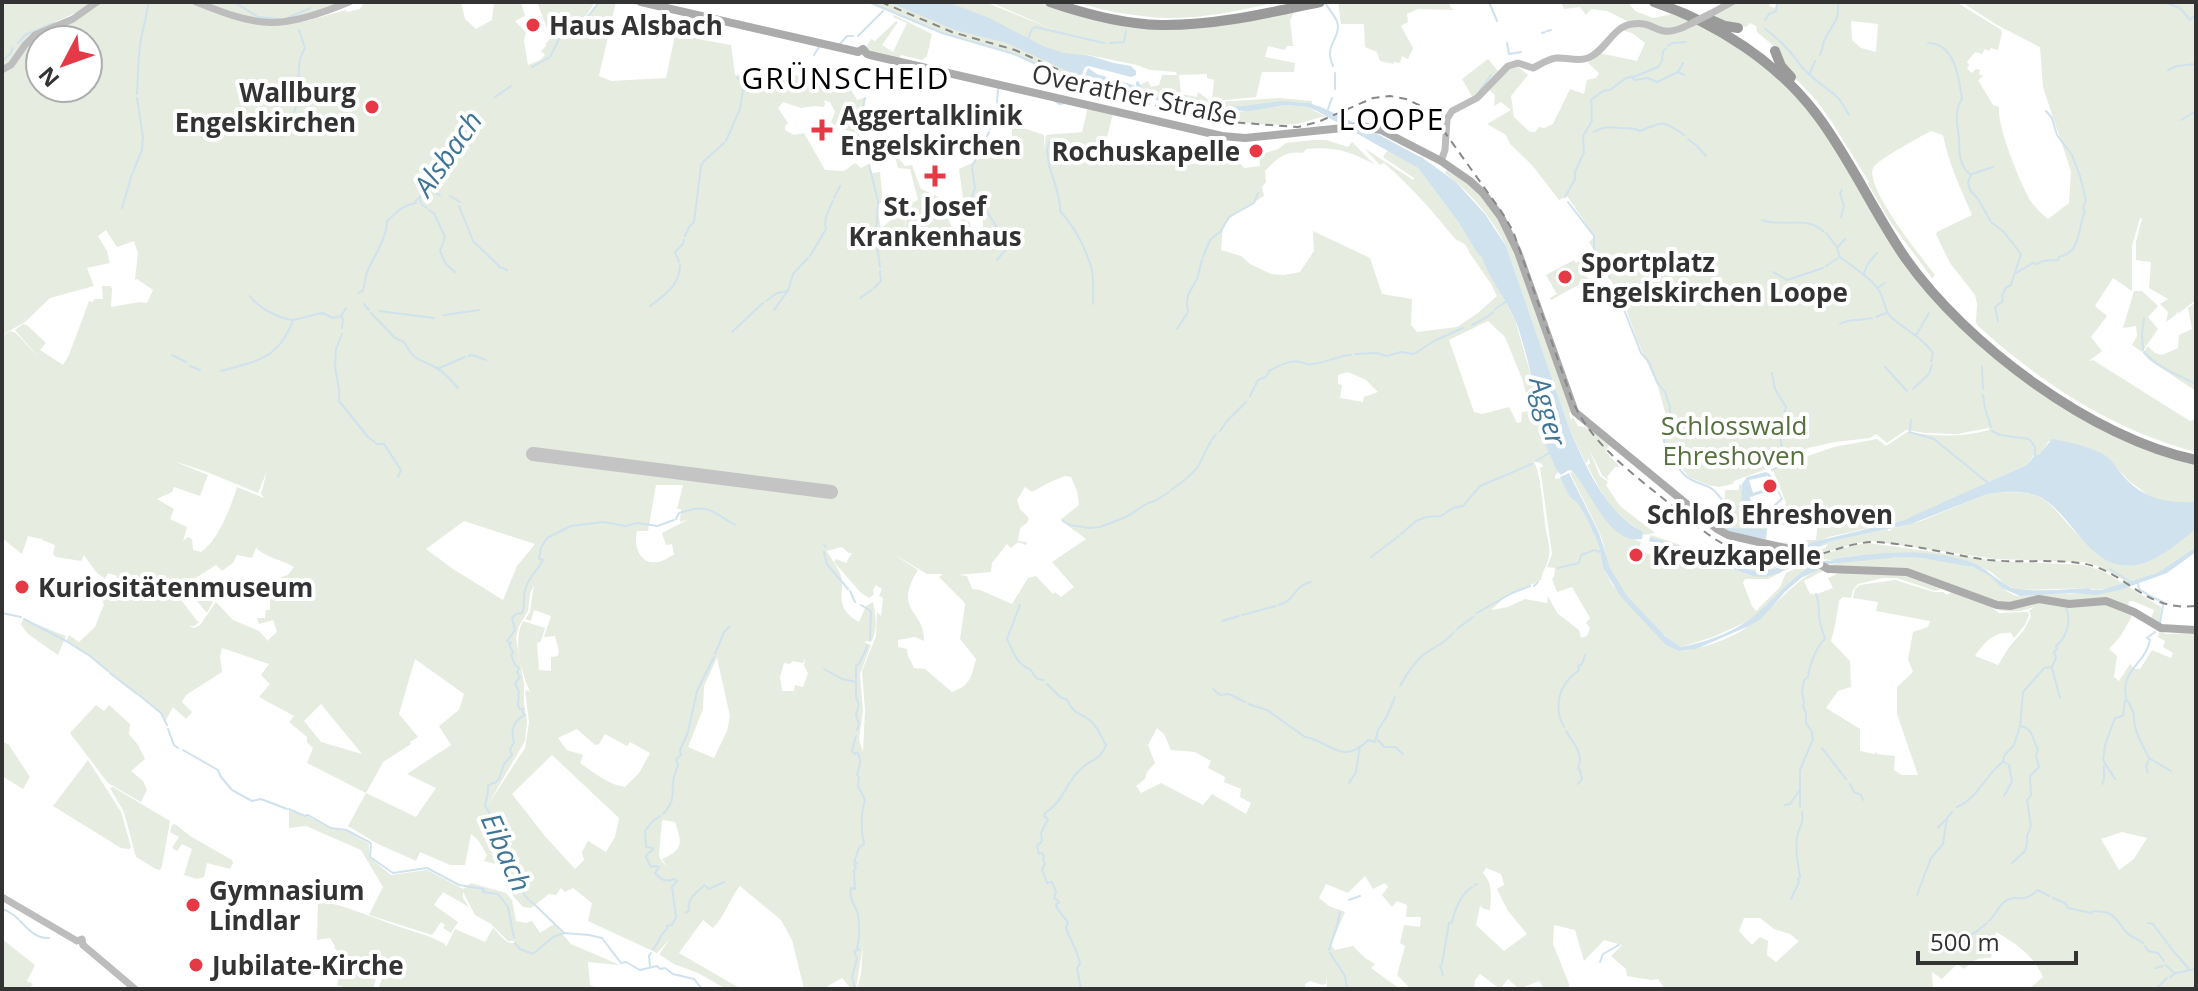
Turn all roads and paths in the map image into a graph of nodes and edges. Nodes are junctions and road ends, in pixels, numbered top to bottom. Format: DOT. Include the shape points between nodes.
graph roads {
  1 [pos="97,2"];
  2 [pos="196,2"];
  3 [pos="641,2"];
  4 [pos="1050,2"];
  5 [pos="1067,2"];
  6 [pos="1299,2"];
  7 [pos="1320,2"];
  8 [pos="1654,2"];
  9 [pos="1732,2"];
  10 [pos="344,4"];
  11 [pos="1671,8"];
  12 [pos="1268,10"];
  13 [pos="1698,17"];
  14 [pos="1738,28"];
  15 [pos="1775,51"];
  16 [pos="2,70"];
  17 [pos="1796,84"];
  18 [pos="1441,161"];
  19 [pos="2196,458"];
  20 [pos="2196,630"];
  21 [pos="2,897"];
  22 [pos="135,989"];
  1 -- 16 [label="main road" via="35,35"];
  2 -- 10 [label="main road" via="270,23"];
  3 -- 18 [label="main road, Overather Straße" via="1233,138 1362,126 1381,130"];
  4 -- 12 [label="highway" via="1156,25 1208,23"];
  5 -- 12 [label="highway" via="1120,16 1172,20"];
  6 -- 12 [label="highway"];
  7 -- 12 [label="highway"];
  8 -- 13 [label="highway"];
  9 -- 13 [label="main road"];
  11 -- 13 [label="highway"];
  13 -- 14 [label="highway"];
  13 -- 17 [label="highway" via="1744,40"];
  13 -- 18 [label="main road" via="1668,32 1628,24 1589,58 1555,58 1533,68 1508,66 1477,98 1452,111"];
  13 -- 19 [label="highway" via="1750,50 1798,92 1909,263 1994,350 2101,424 2150,446"];
  15 -- 17 [label="highway"];
  17 -- 19 [label="highway" via="1837,137 1913,261 1980,332 2033,376 2088,411"];
  18 -- 20 [label="main road, Overather Straße" via="1483,193 1501,217 1575,412 1722,532 1798,552 1835,570 1907,572 1991,603 2110,602 2161,628"];
  21 -- 22 [label="main road" via="80,943"];
}
